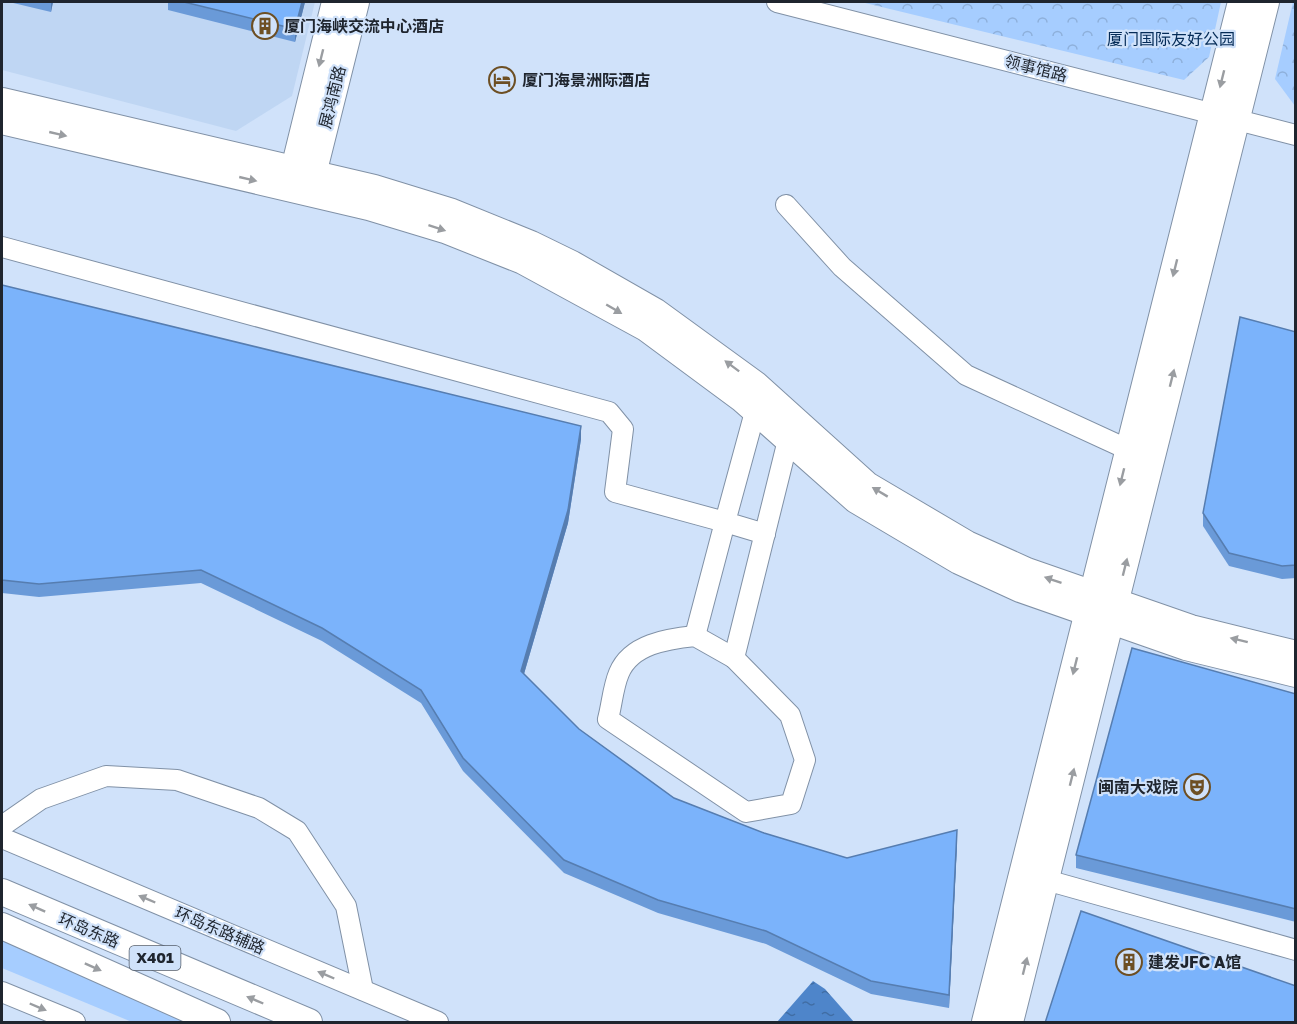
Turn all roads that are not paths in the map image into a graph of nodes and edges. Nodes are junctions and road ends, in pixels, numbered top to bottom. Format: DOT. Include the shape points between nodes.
graph roads {
  1 [pos="336,2"];
  2 [pos="356,2"];
  3 [pos="777,2"];
  4 [pos="1241,2"];
  5 [pos="1266,2"];
  6 [pos="2,101"];
  7 [pos="1225,117"];
  8 [pos="2,121"];
  9 [pos="1296,135"];
  10 [pos="301,181"];
  11 [pos="786,205"];
  12 [pos="2,247"];
  13 [pos="758,400"];
  14 [pos="791,429"];
  15 [pos="1129,450"];
  16 [pos="724,522"];
  17 [pos="765,534"];
  18 [pos="1102,607"];
  19 [pos="694,636"];
  20 [pos="1296,654"];
  21 [pos="734,658"];
  22 [pos="1296,674"];
  23 [pos="2,826"];
  24 [pos="2,838"];
  25 [pos="1046,880"];
  26 [pos="2,892"];
  27 [pos="2,926"];
  28 [pos="1296,950"];
  29 [pos="363,990"];
  30 [pos="2,992"];
  31 [pos="75,1023"];
  32 [pos="217,1023"];
  33 [pos="309,1023"];
  34 [pos="438,1023"];
  35 [pos="985,1023"];
  36 [pos="1010,1023"];
  1 -- 10 [label="main road, 展鸿南路, one-way"];
  2 -- 10 [label="main road, 展鸿南路"];
  3 -- 7 [label="street, 领事馆路"];
  4 -- 7 [label="main road, one-way"];
  5 -- 7 [label="main road"];
  6 -- 10 [label="main road"];
  7 -- 9 [label="street, 领事馆路"];
  7 -- 15 [label="main road, one-way"];
  18 -- 7 [label="main road, one-way"];
  8 -- 10 [label="main road, one-way"];
  10 -- 13 [label="main road" via="445,230 543,271 646,328"];
  11 -- 15 [label="street" via="842,267 966,375"];
  12 -- 16 [label="street" via="609,412 624,429 615,492"];
  13 -- 14 [label="main road"];
  13 -- 16 [label="street"];
  14 -- 17 [label="street"];
  14 -- 18 [label="main road" via="867,484 958,539"];
  15 -- 18 [label="main road, one-way"];
  16 -- 17 [label="street"];
  16 -- 19 [label="street"];
  17 -- 21 [label="street"];
  20 -- 18 [label="main road, one-way"];
  18 -- 22 [label="main road" via="1186,647"];
  25 -- 18 [label="main road, one-way"];
  18 -- 35 [label="main road, one-way"];
  19 -- 21 [label="street"];
  19 -- 21 [label="street" via="666,639 642,648 619,672 608,719 746,812 791,804 805,760 790,715"];
  23 -- 29 [label="street" via="41,799 106,776 177,780 259,808 297,831 346,906"];
  29 -- 24 [label="street, 环岛东路辅路, one-way"];
  25 -- 28 [label="street"];
  36 -- 25 [label="main road, one-way"];
  33 -- 26 [label="main road, 环岛东路 / X401, one-way"];
  27 -- 32 [label="main road, 环岛东路 / X401, one-way"];
  29 -- 34 [label="street, 环岛东路辅路"];
  30 -- 31 [label="street, one-way"];
}
